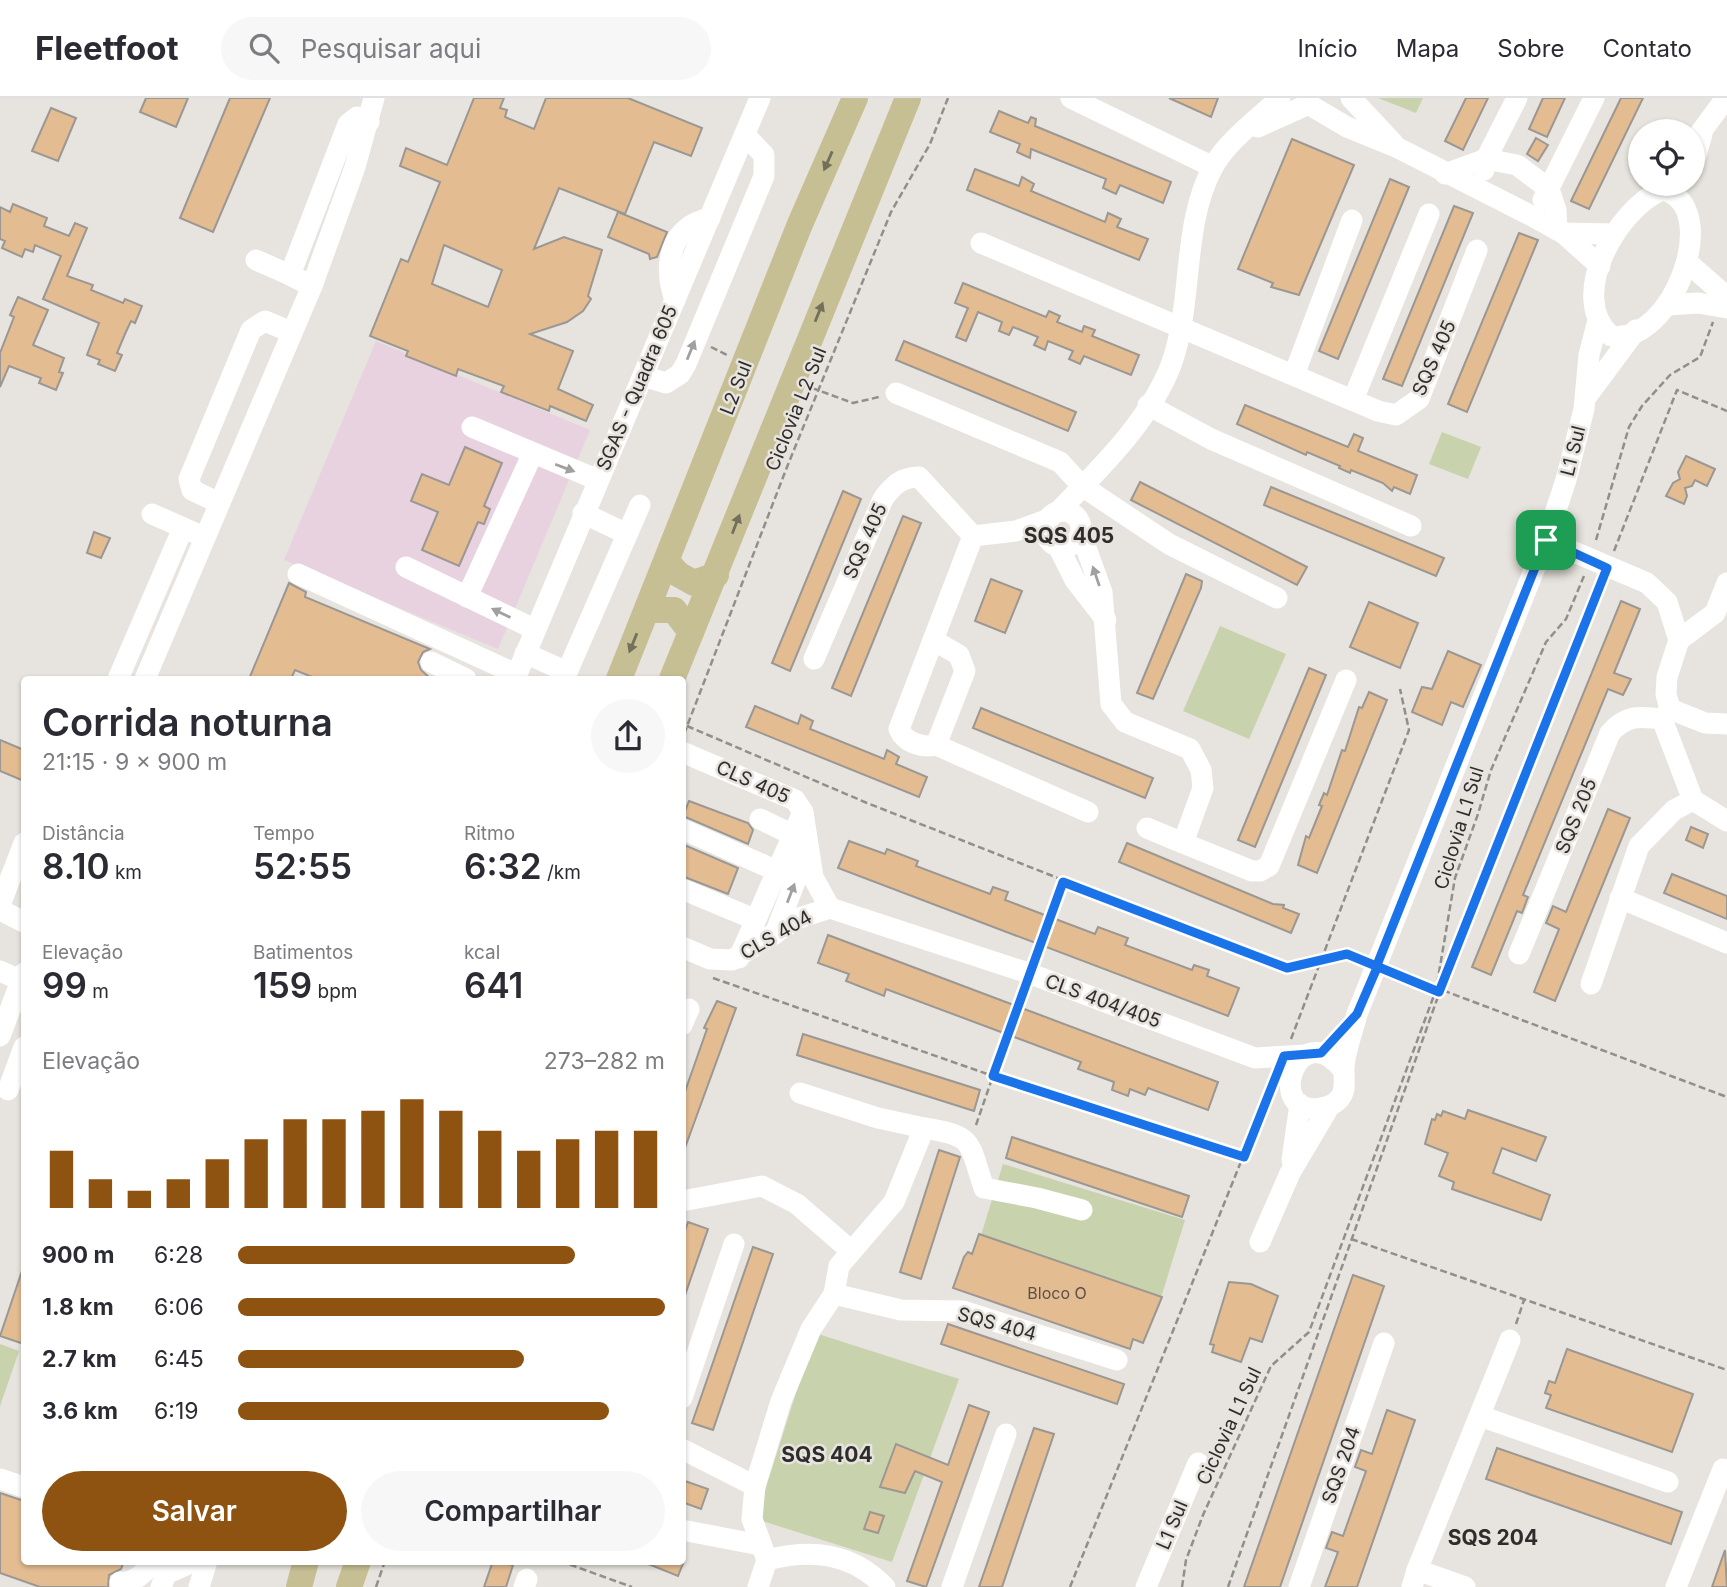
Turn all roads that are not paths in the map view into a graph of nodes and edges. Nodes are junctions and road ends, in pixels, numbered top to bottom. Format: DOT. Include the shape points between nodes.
graph roads {
  1 [pos="374,98"];
  2 [pos="760,98"];
  3 [pos="855,98"];
  4 [pos="908,98"];
  5 [pos="1071,98"];
  6 [pos="1280,98"];
  7 [pos="1335,98"];
  8 [pos="1351,98"];
  9 [pos="1517,98"];
  10 [pos="1594,98"];
  11 [pos="1726,98"];
  12 [pos="1307,103"];
  13 [pos="369,122"];
  14 [pos="1705,128"];
  15 [pos="745,135"];
  16 [pos="1235,140"];
  17 [pos="1396,147"];
  18 [pos="1486,159"];
  19 [pos="1213,167"];
  20 [pos="1445,174"];
  21 [pos="1549,189"];
  22 [pos="1481,190"];
  23 [pos="1647,196"];
  24 [pos="1685,196"];
  25 [pos="1429,214"];
  26 [pos="1534,217"];
  27 [pos="1352,219"];
  28 [pos="1560,232"];
  29 [pos="1613,234"];
  30 [pos="981,243"];
  31 [pos="1477,250"];
  32 [pos="256,260"];
  33 [pos="1688,263"];
  34 [pos="1600,266"];
  35 [pos="290,275"];
  36 [pos="313,286"];
  37 [pos="1724,304"];
  38 [pos="1667,305"];
  39 [pos="1598,320"];
  40 [pos="1182,326"];
  41 [pos="1637,329"];
  42 [pos="291,332"];
  43 [pos="1294,375"];
  44 [pos="643,376"];
  45 [pos="896,393"];
  46 [pos="1587,396"];
  47 [pos="1353,400"];
  48 [pos="1148,405"];
  49 [pos="472,427"];
  50 [pos="532,455"];
  51 [pos="597,480"];
  52 [pos="1091,483"];
  53 [pos="219,503"];
  54 [pos="640,505"];
  55 [pos="583,513"];
  56 [pos="152,514"];
  57 [pos="1053,515"];
  58 [pos="1411,526"];
  59 [pos="183,528"];
  60 [pos="1081,528"];
  61 [pos="627,534"];
  62 [pos="981,535"];
  63 [pos="205,537"];
  64 [pos="1546,540"];
  65 [pos="1056,545"];
  66 [pos="668,563"];
  67 [pos="406,567"];
  68 [pos="298,574"];
  69 [pos="716,575"];
  70 [pos="1727,583"];
  71 [pos="467,597"];
  72 [pos="1276,598"];
  73 [pos="647,610"];
  74 [pos="1106,620"];
  75 [pos="534,629"];
  76 [pos="691,632"];
  77 [pos="933,640"];
  78 [pos="1679,640"];
  79 [pos="524,653"];
  80 [pos="814,659"];
  81 [pos="431,662"];
  82 [pos="566,675"];
  83 [pos="119,676"];
  84 [pos="146,676"];
  85 [pos="460,676"];
  86 [pos="513,676"];
  87 [pos="515,676"];
  88 [pos="620,676"];
  89 [pos="673,676"];
  90 [pos="1346,680"];
  91 [pos="1666,714"];
  92 [pos="1727,724"];
  93 [pos="936,745"];
  94 [pos="686,754"];
  95 [pos="1693,800"];
  96 [pos="803,812"];
  97 [pos="1088,812"];
  98 [pos="760,818"];
  99 [pos="1727,821"];
  100 [pos="1147,828"];
  101 [pos="686,831"];
  102 [pos="791,834"];
  103 [pos="1183,843"];
  104 [pos="807,850"];
  105 [pos="21,851"];
  106 [pos="775,870"];
  107 [pos="686,891"];
  108 [pos="1620,898"];
  109 [pos="0,908"];
  110 [pos="830,908"];
  111 [pos="724,917"];
  112 [pos="21,920"];
  113 [pos="753,924"];
  114 [pos="774,936"];
  115 [pos="1727,943"];
  116 [pos="686,948"];
  117 [pos="1519,954"];
  118 [pos="739,958"];
  119 [pos="0,971"];
  120 [pos="21,977"];
  121 [pos="21,983"];
  122 [pos="1591,984"];
  123 [pos="1357,1014"];
  124 [pos="0,1036"];
  125 [pos="1313,1054"];
  126 [pos="21,1057"];
  127 [pos="1255,1058"];
  128 [pos="1343,1070"];
  129 [pos="11,1091"];
  130 [pos="800,1093"];
  131 [pos="1296,1098"];
  132 [pos="1329,1107"];
  133 [pos="924,1128"];
  134 [pos="1290,1173"];
  135 [pos="686,1200"];
  136 [pos="1082,1210"];
  137 [pos="1260,1242"];
  138 [pos="734,1244"];
  139 [pos="850,1250"];
  140 [pos="834,1294"];
  141 [pos="1510,1340"];
  142 [pos="1384,1343"];
  143 [pos="1117,1360"];
  144 [pos="686,1386"];
  145 [pos="1480,1416"];
  146 [pos="1006,1434"];
  147 [pos="686,1451"];
  148 [pos="1198,1463"];
  149 [pos="1723,1469"];
  150 [pos="0,1479"];
  151 [pos="1668,1482"];
  152 [pos="755,1486"];
  153 [pos="21,1487"];
  154 [pos="686,1531"];
  155 [pos="763,1553"];
  156 [pos="150,1565"];
  157 [pos="186,1565"];
  158 [pos="206,1565"];
  159 [pos="305,1565"];
  160 [pos="357,1565"];
  161 [pos="1415,1579"];
  162 [pos="120,1582"];
  163 [pos="161,1587"];
  164 [pos="199,1587"];
  165 [pos="299,1587"];
  166 [pos="349,1587"];
  167 [pos="758,1587"];
  168 [pos="885,1587"];
  169 [pos="952,1587"];
  170 [pos="1146,1587"];
  171 [pos="1299,1587"];
  172 [pos="1465,1587"];
  173 [pos="1676,1587"];
  1 -- 13 [label="street"];
  2 -- 15 [label="street, SGAS - Quadra 605"];
  3 -- 66 [label="main road, L2 Sul, one-way" via="795,237"];
  69 -- 4 [label="main road, one-way"];
  5 -- 19 [label="street"];
  6 -- 16 [label="street"];
  7 -- 12 [label="street" via="1325,106"];
  8 -- 17 [label="street"];
  9 -- 18 [label="street"];
  10 -- 21 [label="street"];
  11 -- 14 [label="street"];
  12 -- 16 [label="street"];
  12 -- 17 [label="street" via="1347,127"];
  13 -- 35 [label="street" via="358,117 348,124"];
  13 -- 36 [label="street"];
  15 -- 44 [label="street, SGAS - Quadra 605"];
  44 -- 15 [label="street, one-way" via="666,383 686,364 764,176 764,155"];
  16 -- 19 [label="street"];
  17 -- 20 [label="street"];
  18 -- 20 [label="street"];
  18 -- 21 [label="street" via="1517,165"];
  18 -- 22 [label="street"];
  19 -- 40 [label="street" via="1200,207"];
  20 -- 22 [label="street"];
  21 -- 26 [label="street"];
  21 -- 28 [label="street"];
  22 -- 26 [label="street"];
  23 -- 29 [label="street, L1 Sul"];
  24 -- 33 [label="street"];
  25 -- 47 [label="street"];
  26 -- 28 [label="street"];
  27 -- 43 [label="street"];
  28 -- 29 [label="street"];
  28 -- 34 [label="street"];
  29 -- 34 [label="street, L1 Sul"];
  30 -- 40 [label="street, SQS 405"];
  31 -- 47 [label="street, SQS 405" via="1419,399 1396,415"];
  32 -- 35 [label="street"];
  33 -- 37 [label="street"];
  33 -- 38 [label="street"];
  34 -- 39 [label="street, L1 Sul" via="1595,297"];
  35 -- 36 [label="street"];
  36 -- 42 [label="street"];
  37 -- 38 [label="street"];
  38 -- 41 [label="street, L1 Sul"];
  39 -- 41 [label="street" via="1611,336"];
  39 -- 46 [label="street, L1 Sul"];
  40 -- 43 [label="street, SQS 405"];
  40 -- 48 [label="street" via="1170,366"];
  41 -- 46 [label="street, L1 Sul"];
  42 -- 53 [label="street"];
  42 -- 53 [label="street" via="265,321 257,325 241,355 189,479 192,490"];
  43 -- 47 [label="street, SQS 405"];
  44 -- 51 [label="street, SGAS - Quadra 605"];
  45 -- 52 [label="street" via="1060,462"];
  46 -- 64 [label="street, L1 Sul"];
  48 -- 52 [label="street"];
  48 -- 58 [label="street" via="1211,439"];
  49 -- 50 [label="street"];
  50 -- 51 [label="street, one-way"];
  50 -- 71 [label="street"];
  51 -- 55 [label="street, SGAS - Quadra 605"];
  52 -- 57 [label="street"];
  52 -- 60 [label="street"];
  52 -- 72 [label="street" via="1168,544"];
  53 -- 63 [label="street"];
  54 -- 61 [label="street"];
  55 -- 61 [label="street"];
  55 -- 75 [label="street, SGAS - Quadra 605"];
  56 -- 59 [label="street"];
  57 -- 60 [label="street" via="1069,512"];
  57 -- 62 [label="street" via="1016,531"];
  57 -- 65 [label="street" via="1046,535"];
  59 -- 63 [label="street"];
  59 -- 83 [label="street"];
  60 -- 65 [label="street" via="1074,543"];
  74 -- 60 [label="street, one-way"];
  61 -- 82 [label="street"];
  62 -- 65 [label="street" via="1006,543"];
  62 -- 77 [label="street"];
  62 -- 80 [label="street, SQS 405" via="919,477 898,482 883,499"];
  63 -- 84 [label="street"];
  64 -- 78 [label="street" via="1658,591 1667,602"];
  64 -- 123 [label="street, L1 Sul"];
  65 -- 74 [label="street" via="1075,580"];
  66 -- 69 [label="main road" via="694,583"];
  66 -- 73 [label="main road, L2 Sul"];
  67 -- 71 [label="street"];
  68 -- 86 [label="street"];
  69 -- 76 [label="main road"];
  70 -- 78 [label="street" via="1715,613"];
  75 -- 71 [label="street, one-way"];
  73 -- 76 [label="main road" via="674,610"];
  73 -- 88 [label="main road, L2 Sul, one-way"];
  74 -- 103 [label="street" via="1107,689 1116,714 1140,731 1190,749 1201,770 1203,788"];
  75 -- 79 [label="street, SGAS - Quadra 605"];
  76 -- 89 [label="main road"];
  77 -- 93 [label="street" via="959,655 965,671"];
  77 -- 93 [label="street" via="899,729 904,738 921,746"];
  78 -- 91 [label="street" via="1667,677"];
  79 -- 82 [label="street"];
  79 -- 87 [label="street, SGAS - Quadra 605"];
  81 -- 85 [label="street"];
  90 -- 103 [label="street" via="1269,866 1252,871"];
  91 -- 92 [label="street, SQS 205"];
  91 -- 95 [label="street"];
  91 -- 117 [label="street, SQS 205" via="1621,721 1610,733"];
  93 -- 97 [label="street"];
  94 -- 96 [label="street, CLS 405" via="789,795"];
  95 -- 99 [label="street"];
  95 -- 108 [label="street" via="1674,810 1639,846"];
  96 -- 102 [label="street"];
  96 -- 104 [label="street, CLS 405"];
  98 -- 102 [label="street"];
  100 -- 103 [label="street"];
  101 -- 106 [label="street"];
  102 -- 106 [label="street"];
  104 -- 110 [label="street, CLS 405" via="813,877"];
  114 -- 104 [label="street, one-way"];
  105 -- 109 [label="street"];
  106 -- 113 [label="street"];
  107 -- 113 [label="street"];
  108 -- 115 [label="street"];
  108 -- 122 [label="street"];
  109 -- 112 [label="street"];
  110 -- 114 [label="street, CLS 404" via="799,918"];
  110 -- 127 [label="street, CLS 404/405" via="1028,973"];
  111 -- 113 [label="street"];
  113 -- 118 [label="street"];
  114 -- 118 [label="street, CLS 404"];
  116 -- 118 [label="street, CLS 404" via="722,961"];
  119 -- 120 [label="street"];
  121 -- 124 [label="street"];
  123 -- 125 [label="street, L1 Sul"];
  123 -- 128 [label="street, L1 Sul"];
  125 -- 127 [label="street, CLS 404/405"];
  125 -- 128 [label="street" via="1334,1058"];
  125 -- 131 [label="street" via="1294,1065 1289,1078"];
  126 -- 129 [label="street"];
  127 -- 131 [label="street, CLS 404/405"];
  128 -- 132 [label="street" via="1346,1084"];
  130 -- 133 [label="street"];
  131 -- 132 [label="street" via="1314,1110"];
  131 -- 134 [label="street"];
  132 -- 134 [label="street"];
  133 -- 136 [label="street" via="957,1133 970,1145 984,1188"];
  133 -- 139 [label="street" via="894,1202"];
  134 -- 137 [label="street"];
  135 -- 139 [label="street" via="762,1186 797,1204"];
  138 -- 144 [label="street"];
  139 -- 140 [label="street" via="839,1266"];
  140 -- 143 [label="street, SQS 404" via="901,1310 963,1311"];
  140 -- 152 [label="street" via="811,1329 780,1401"];
  141 -- 145 [label="street"];
  142 -- 171 [label="street, SQS 204"];
  145 -- 151 [label="street"];
  145 -- 161 [label="street"];
  146 -- 169 [label="street"];
  147 -- 152 [label="street"];
  148 -- 170 [label="street, L1 Sul"];
  149 -- 173 [label="street"];
  150 -- 153 [label="street"];
  152 -- 155 [label="street" via="752,1519"];
  154 -- 155 [label="street"];
  155 -- 167 [label="street"];
  155 -- 168 [label="street" via="829,1555 867,1571"];
  156 -- 162 [label="street" via="128,1583"];
  157 -- 163 [label="street" via="166,1574"];
  158 -- 164 [label="street"];
  159 -- 165 [label="main road"];
  160 -- 166 [label="main road"];
  161 -- 172 [label="street"];
}
